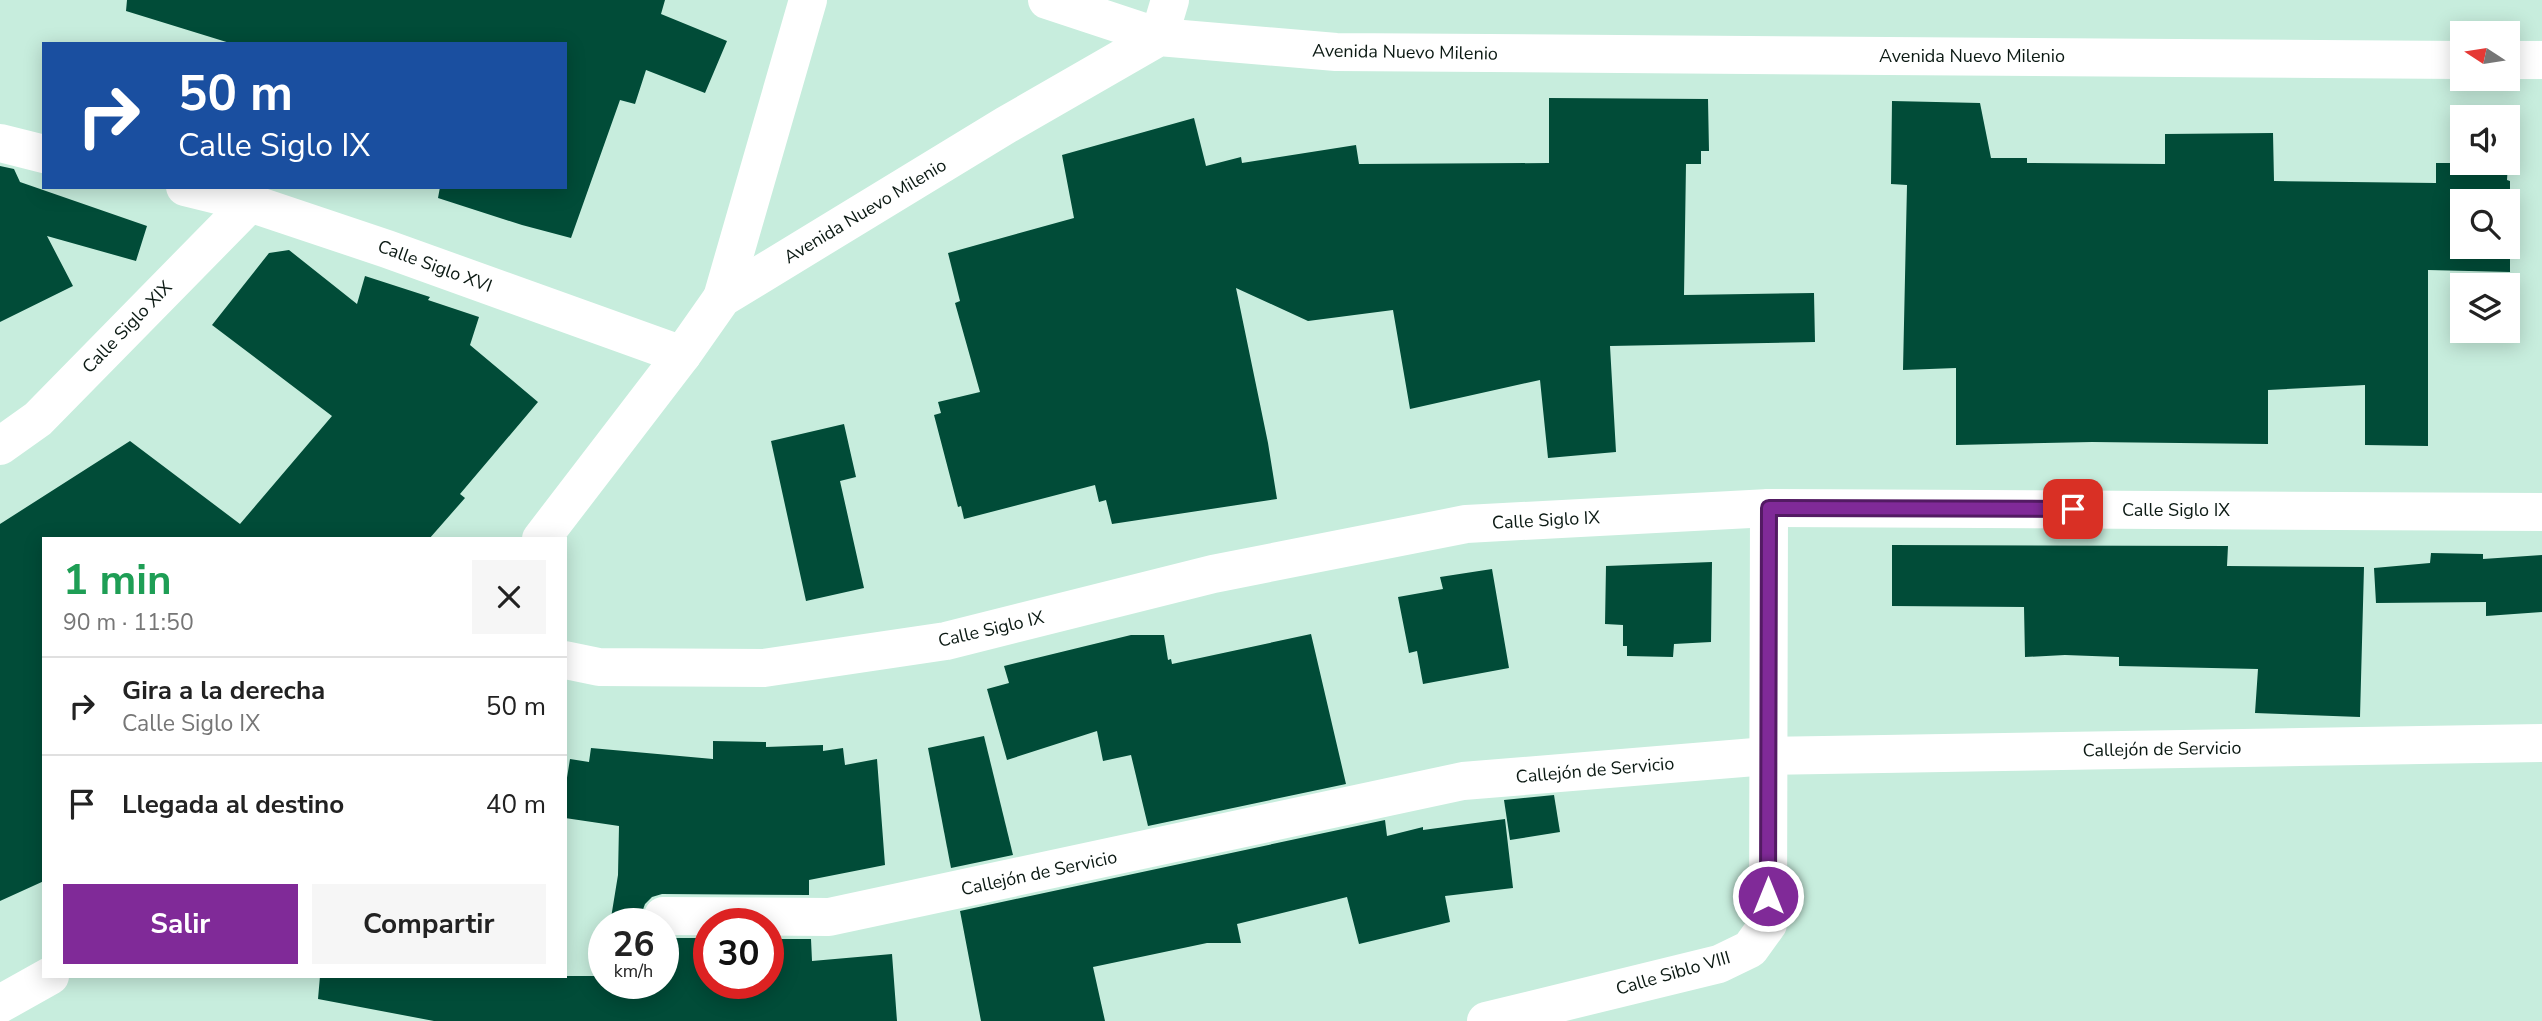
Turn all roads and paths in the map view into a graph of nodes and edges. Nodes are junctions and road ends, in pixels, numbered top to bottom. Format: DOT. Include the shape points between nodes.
graph roads {
  1 [pos="808,0"];
  2 [pos="1047,0"];
  3 [pos="1170,0"];
  4 [pos="1159,37"];
  5 [pos="2450,60"];
  6 [pos="2520,60"];
  7 [pos="2542,60"];
  8 [pos="0,143"];
  9 [pos="42,154"];
  10 [pos="193,189"];
  11 [pos="250,203"];
  12 [pos="722,298"];
  13 [pos="682,355"];
  14 [pos="0,446"];
  15 [pos="1769,508"];
  16 [pos="2542,512"];
  17 [pos="543,537"];
  18 [pos="567,660"];
  19 [pos="2542,743"];
  20 [pos="1767,756"];
  21 [pos="679,916"];
  22 [pos="46,978"];
  23 [pos="0,1004"];
  24 [pos="1486,1021"];
  1 -- 12 [label="street"];
  2 -- 4 [label="street"];
  3 -- 4 [label="street"];
  4 -- 5 [label="street, Avenida Nuevo Milenio" via="1336,52"];
  4 -- 12 [label="street, Avenida Nuevo Milenio"];
  6 -- 7 [label="street"];
  8 -- 9 [label="street"];
  10 -- 11 [label="street, Calle Siglo XVI"];
  11 -- 13 [label="street, Calle Siglo XVI"];
  11 -- 14 [label="street, Calle Siglo XIX" via="38,419"];
  12 -- 13 [label="street, Avenida Nuevo Milenio"];
  13 -- 17 [label="street, Avenida Nuevo Milenio"];
  15 -- 16 [label="street, Calle Siglo IX"];
  15 -- 18 [label="street, Calle Siglo IX" via="1466,524 1213,573 946,641 764,668 599,667"];
  15 -- 20 [label="street, Calle Siblo VIII"];
  19 -- 20 [label="street, Callejón de Servicio"];
  20 -- 21 [label="street, Callejón de Servicio" via="1464,781 830,917"];
  20 -- 24 [label="street, Calle Siblo VIII" via="1768,924 1750,949 1719,964"];
  22 -- 23 [label="street"];
}
